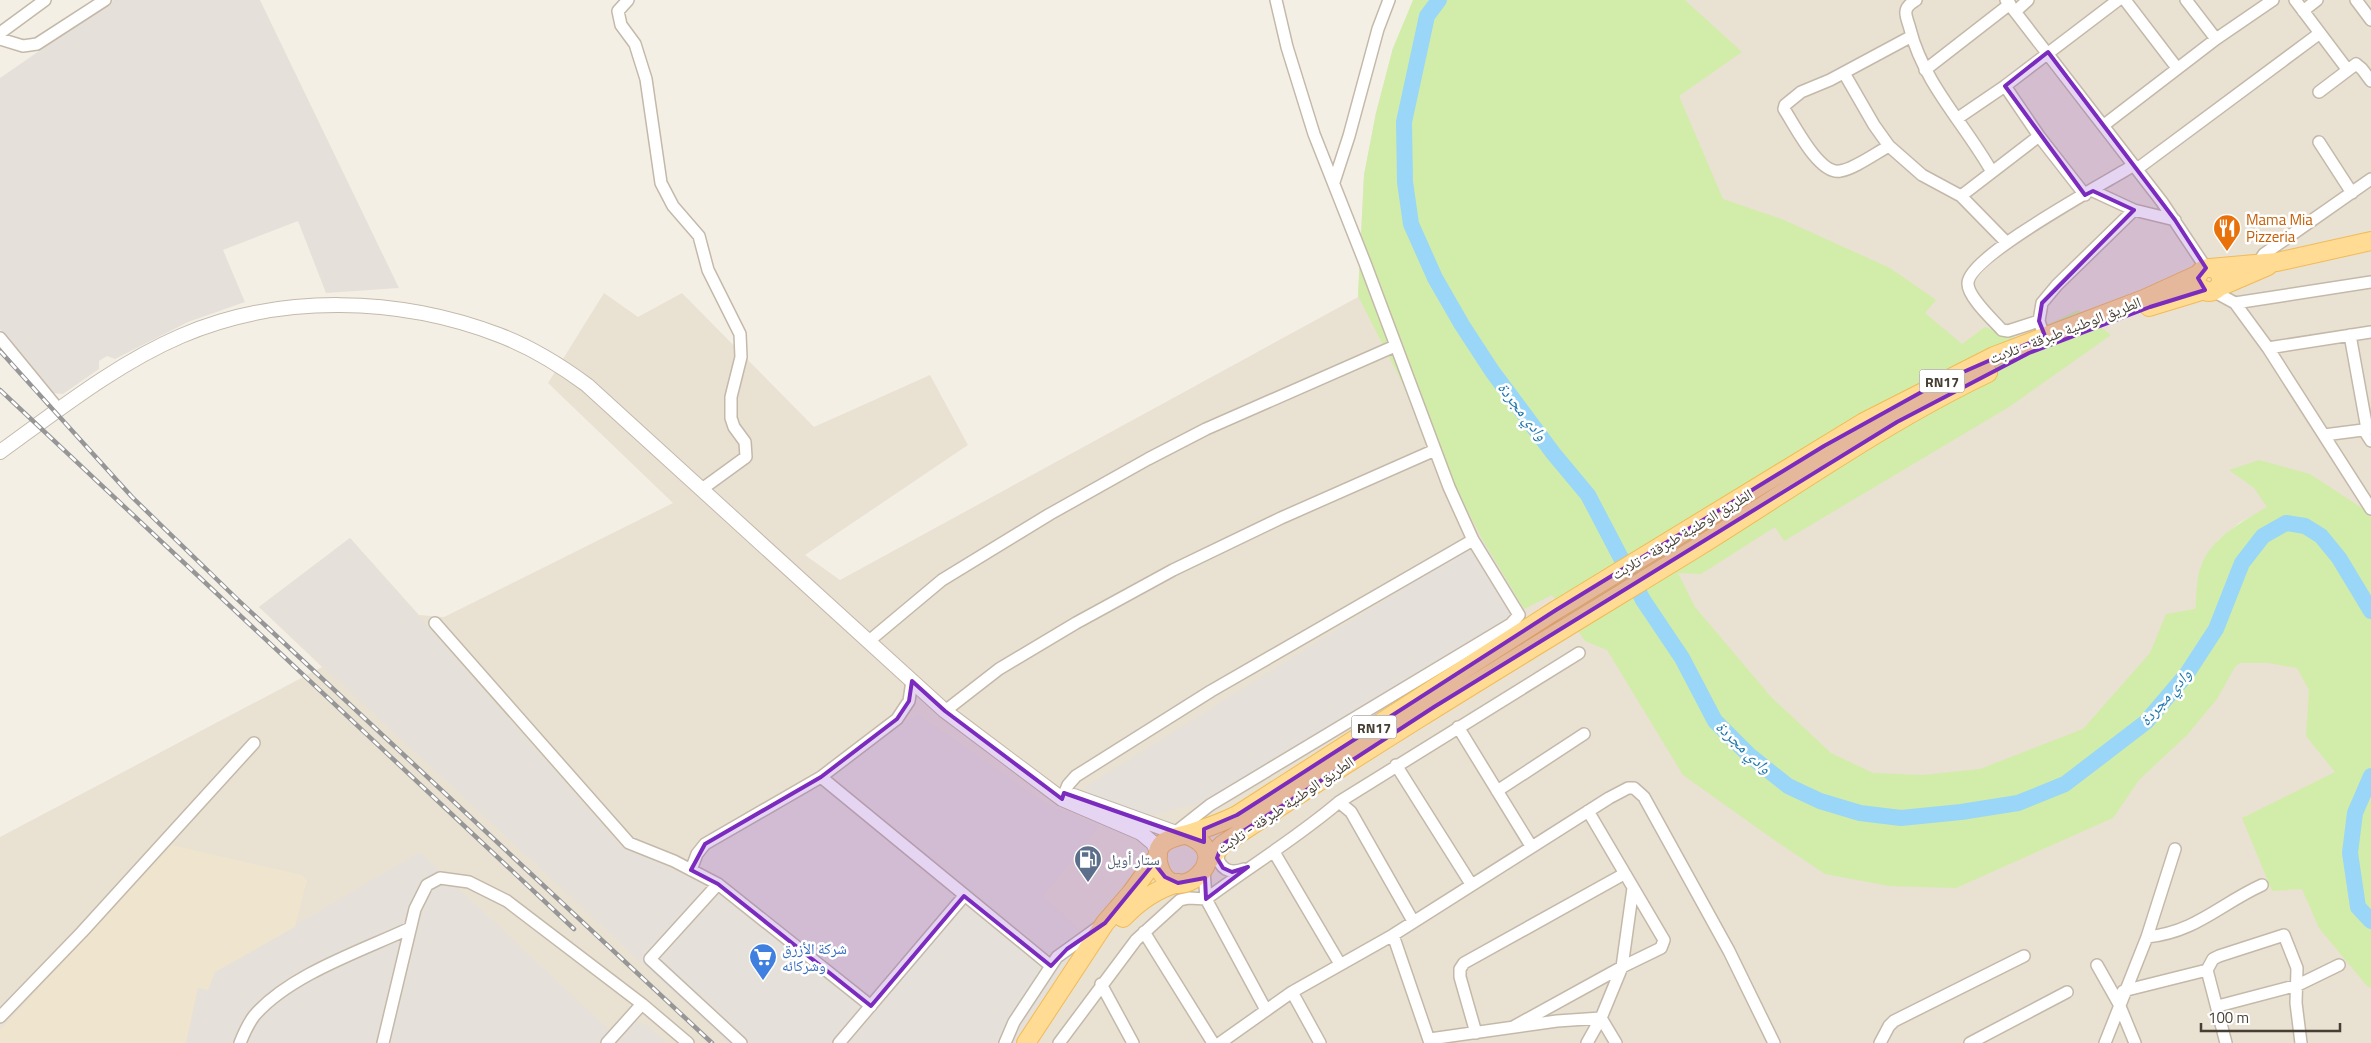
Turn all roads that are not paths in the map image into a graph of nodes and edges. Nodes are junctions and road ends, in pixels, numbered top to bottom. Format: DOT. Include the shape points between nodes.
graph roads {
  1 [pos="45,0"];
  2 [pos="105,0"];
  3 [pos="628,0"];
  4 [pos="1276,0"];
  5 [pos="1389,0"];
  6 [pos="1916,0"];
  7 [pos="2028,0"];
  8 [pos="2118,0"];
  9 [pos="2125,0"];
  10 [pos="2186,0"];
  11 [pos="2273,0"];
  12 [pos="2295,0"];
  13 [pos="2317,0"];
  14 [pos="2360,1"];
  15 [pos="2011,5"];
  16 [pos="2303,11"];
  17 [pos="2371,20"];
  18 [pos="0,33"];
  19 [pos="2320,33"];
  20 [pos="1912,36"];
  21 [pos="0,38"];
  22 [pos="2216,39"];
  23 [pos="2048,52"];
  24 [pos="2177,68"];
  25 [pos="2347,69"];
  26 [pos="1925,70"];
  27 [pos="1844,73"];
  28 [pos="2371,81"];
  29 [pos="2005,86"];
  30 [pos="2319,92"];
  31 [pos="1958,118"];
  32 [pos="2104,125"];
  33 [pos="2039,136"];
  34 [pos="2319,142"];
  35 [pos="1889,146"];
  36 [pos="2135,168"];
  37 [pos="1992,172"];
  38 [pos="2371,179"];
  39 [pos="1334,182"];
  40 [pos="2089,193"];
  41 [pos="2352,193"];
  42 [pos="1961,196"];
  43 [pos="2134,210"];
  44 [pos="2175,220"];
  45 [pos="2006,242"];
  46 [pos="2371,242"];
  47 [pos="2256,268"];
  48 [pos="2208,280"];
  49 [pos="2371,282"];
  50 [pos="2235,303"];
  51 [pos="2042,328"];
  52 [pos="2371,332"];
  53 [pos="2350,335"];
  54 [pos="0,338"];
  55 [pos="1395,346"];
  56 [pos="2268,348"];
  57 [pos="59,410"];
  58 [pos="2367,429"];
  59 [pos="2324,435"];
  60 [pos="2371,441"];
  61 [pos="1435,450"];
  62 [pos="0,452"];
  63 [pos="702,489"];
  64 [pos="2371,509"];
  65 [pos="1473,540"];
  66 [pos="435,623"];
  67 [pos="869,641"];
  68 [pos="1578,653"];
  69 [pos="912,681"];
  70 [pos="945,711"];
  71 [pos="1458,727"];
  72 [pos="1584,734"];
  73 [pos="254,742"];
  74 [pos="1396,765"];
  75 [pos="821,777"];
  76 [pos="1497,791"];
  77 [pos="1063,796"];
  78 [pos="1339,802"];
  79 [pos="1210,805"];
  80 [pos="1588,810"];
  81 [pos="1204,829"];
  82 [pos="1178,835"];
  83 [pos="1222,845"];
  84 [pos="1531,846"];
  85 [pos="2175,849"];
  86 [pos="1274,852"];
  87 [pos="1158,855"];
  88 [pos="1205,861"];
  89 [pos="1248,867"];
  90 [pos="691,870"];
  91 [pos="1624,874"];
  92 [pos="718,884"];
  93 [pos="1181,884"];
  94 [pos="1471,884"];
  95 [pos="2262,885"];
  96 [pos="1633,888"];
  97 [pos="1155,892"];
  98 [pos="964,896"];
  99 [pos="1206,899"];
  100 [pos="1161,916"];
  101 [pos="1413,921"];
  102 [pos="1105,923"];
  103 [pos="408,929"];
  104 [pos="1144,932"];
  105 [pos="1393,935"];
  106 [pos="2147,937"];
  107 [pos="2024,956"];
  108 [pos="1340,964"];
  109 [pos="2097,965"];
  110 [pos="2339,965"];
  111 [pos="1051,966"];
  112 [pos="1622,967"];
  113 [pos="2207,970"];
  114 [pos="1101,984"];
  115 [pos="2298,985"];
  116 [pos="2124,991"];
  117 [pos="1292,992"];
  118 [pos="2067,992"];
  119 [pos="642,1004"];
  120 [pos="2119,1004"];
  121 [pos="871,1006"];
  122 [pos="2218,1006"];
  123 [pos="1266,1010"];
  124 [pos="0,1017"];
  125 [pos="1601,1018"];
  126 [pos="1513,1027"];
  127 [pos="1476,1033"];
  128 [pos="1430,1041"];
  129 [pos="1882,1042"];
  130 [pos="240,1043"];
  131 [pos="384,1043"];
  132 [pos="607,1043"];
  133 [pos="688,1043"];
  134 [pos="741,1043"];
  135 [pos="839,1043"];
  136 [pos="1005,1043"];
  137 [pos="1026,1043"];
  138 [pos="1040,1043"];
  139 [pos="1059,1043"];
  140 [pos="1133,1043"];
  141 [pos="1213,1043"];
  142 [pos="1220,1043"];
  143 [pos="1320,1043"];
  144 [pos="1587,1043"];
  145 [pos="1616,1043"];
  146 [pos="1774,1043"];
  147 [pos="1970,1043"];
  148 [pos="2105,1043"];
  149 [pos="2135,1043"];
  150 [pos="2226,1043"];
  151 [pos="2301,1043"];
  1 -- 18 [label="street"];
  2 -- 21 [label="street" via="36,44 23,46"];
  3 -- 63 [label="street" via="618,11 619,21 635,44 646,79 661,183 673,206 699,236 708,270 740,334 741,357 731,418 745,442 746,457"];
  4 -- 39 [label="street" via="1298,84"];
  5 -- 39 [label="street"];
  6 -- 20 [label="street" via="1908,5 1906,12"];
  7 -- 15 [label="street"];
  8 -- 23 [label="street"];
  9 -- 24 [label="street"];
  10 -- 22 [label="street"];
  11 -- 22 [label="street"];
  12 -- 16 [label="street"];
  13 -- 16 [label="street"];
  14 -- 17 [label="street"];
  15 -- 23 [label="street"];
  15 -- 26 [label="street"];
  16 -- 19 [label="street"];
  19 -- 25 [label="street"];
  19 -- 36 [label="street"];
  20 -- 26 [label="street"];
  20 -- 27 [label="street"];
  22 -- 24 [label="street"];
  23 -- 29 [label="street"];
  23 -- 32 [label="street"];
  24 -- 32 [label="street"];
  25 -- 28 [label="street" via="2356,64"];
  25 -- 30 [label="street"];
  26 -- 31 [label="street"];
  27 -- 35 [label="street"];
  27 -- 35 [label="street" via="1802,92 1785,104 1784,109 1801,137 1816,158 1827,167 1840,171"];
  29 -- 31 [label="street"];
  29 -- 33 [label="street"];
  31 -- 37 [label="street"];
  32 -- 36 [label="street"];
  33 -- 37 [label="street"];
  33 -- 40 [label="street"];
  34 -- 41 [label="street"];
  35 -- 42 [label="street" via="1922,175"];
  36 -- 40 [label="street"];
  36 -- 44 [label="street"];
  37 -- 42 [label="street"];
  38 -- 41 [label="street"];
  39 -- 55 [label="street"];
  40 -- 43 [label="street"];
  40 -- 45 [label="street"];
  41 -- 47 [label="street" via="2264,254"];
  42 -- 45 [label="street"];
  43 -- 44 [label="street"];
  43 -- 51 [label="street" via="2042,303"];
  44 -- 48 [label="street"];
  45 -- 51 [label="street" via="1974,269 1968,285 1971,294 2002,330"];
  46 -- 47 [label="main road, الطريق الوطنية طبرقة - تلابت / RN17"];
  47 -- 48 [label="main road, الطريق الوطنية طبرقة - تلابت / RN17"];
  48 -- 50 [label="street"];
  48 -- 51 [label="main road, الطريق الوطنية طبرقة - تلابت / RN17"];
  48 -- 83 [label="main road, الطريق الوطنية طبرقة - تلابت / RN17" via="2150,307 2029,353 1898,422 1418,717"];
  49 -- 50 [label="street"];
  50 -- 56 [label="street"];
  51 -- 81 [label="main road, الطريق الوطنية طبرقة - تلابت / RN17" via="1864,422 1556,610 1236,815"];
  52 -- 53 [label="street"];
  53 -- 56 [label="street"];
  53 -- 58 [label="street"];
  54 -- 57 [label="street"];
  55 -- 61 [label="street"];
  55 -- 67 [label="street" via="1206,429 1140,463 942,580"];
  56 -- 59 [label="street"];
  57 -- 62 [label="street"];
  57 -- 63 [label="street" via="171,341 226,322 280,309 309,306 366,306 415,312 500,335 564,368 626,418"];
  58 -- 59 [label="street"];
  58 -- 60 [label="street"];
  59 -- 64 [label="street"];
  61 -- 65 [label="street"];
  61 -- 70 [label="street" via="1172,570 999,669"];
  63 -- 67 [label="street"];
  65 -- 77 [label="street" via="1211,691 1076,776"];
  65 -- 79 [label="street" via="1518,613 1517,619"];
  66 -- 90 [label="street" via="625,840"];
  67 -- 69 [label="street"];
  68 -- 71 [label="street"];
  69 -- 70 [label="street"];
  69 -- 75 [label="street" via="909,701 897,719"];
  70 -- 77 [label="street" via="1042,784"];
  71 -- 74 [label="street"];
  71 -- 76 [label="street"];
  72 -- 76 [label="street"];
  73 -- 124 [label="street" via="82,932"];
  74 -- 78 [label="street"];
  74 -- 94 [label="street"];
  75 -- 90 [label="street" via="705,844"];
  75 -- 98 [label="street"];
  76 -- 84 [label="street"];
  77 -- 82 [label="street"];
  77 -- 87 [label="street" via="1141,833 1153,843"];
  78 -- 86 [label="street"];
  78 -- 101 [label="street" via="1351,812"];
  79 -- 81 [label="street"];
  79 -- 82 [label="street"];
  80 -- 84 [label="street"];
  80 -- 91 [label="street"];
  80 -- 146 [label="street" via="1628,788 1634,788 1644,798 1729,951"];
  81 -- 82 [label="main road, الطريق الوطنية طبرقة - تلابت / RN17"];
  81 -- 88 [label="street"];
  82 -- 87 [label="main road" via="1160,847"];
  82 -- 88 [label="main road" via="1194,838"];
  83 -- 88 [label="main road, الطريق الوطنية طبرقة - تلابت / RN17"];
  83 -- 89 [label="street" via="1218,856 1223,868 1232,872"];
  84 -- 94 [label="street"];
  85 -- 106 [label="street"];
  86 -- 89 [label="street"];
  86 -- 108 [label="street"];
  87 -- 93 [label="main road" via="1160,871"];
  87 -- 102 [label="main road"];
  88 -- 93 [label="main road, RN17" via="1199,877"];
  88 -- 99 [label="street"];
  89 -- 99 [label="street"];
  90 -- 92 [label="street"];
  91 -- 96 [label="street"];
  91 -- 127 [label="street" via="1464,963 1460,977"];
  92 -- 121 [label="street"];
  92 -- 134 [label="street" via="650,959"];
  93 -- 97 [label="main road, RN17"];
  93 -- 99 [label="street"];
  94 -- 101 [label="street"];
  95 -- 106 [label="street" via="2193,925 2172,934"];
  96 -- 112 [label="street"];
  96 -- 112 [label="street" via="1664,944 1662,948"];
  97 -- 100 [label="street" via="1163,894 1168,901"];
  97 -- 138 [label="main road, RN17" via="1138,903 1112,932"];
  98 -- 111 [label="street"];
  98 -- 121 [label="street"];
  99 -- 100 [label="street" via="1184,899"];
  99 -- 123 [label="street"];
  100 -- 104 [label="street"];
  101 -- 105 [label="street"];
  102 -- 111 [label="street" via="1067,949"];
  102 -- 137 [label="main road"];
  103 -- 119 [label="street" via="427,885 440,878 469,882 507,901"];
  103 -- 130 [label="street" via="296,982 254,1016"];
  103 -- 131 [label="street"];
  104 -- 114 [label="street"];
  104 -- 141 [label="street"];
  105 -- 108 [label="street"];
  105 -- 128 [label="street"];
  106 -- 116 [label="street"];
  107 -- 129 [label="street" via="1894,1021"];
  108 -- 117 [label="street"];
  109 -- 120 [label="street"];
  110 -- 115 [label="street"];
  111 -- 136 [label="street" via="1014,1022"];
  112 -- 125 [label="street"];
  112 -- 126 [label="street"];
  113 -- 115 [label="street" via="2212,959 2284,935 2297,968"];
  113 -- 116 [label="street"];
  113 -- 122 [label="street"];
  114 -- 139 [label="street"];
  114 -- 140 [label="street"];
  115 -- 122 [label="street"];
  115 -- 151 [label="street" via="2296,1003"];
  116 -- 120 [label="street"];
  117 -- 123 [label="street"];
  117 -- 143 [label="street"];
  118 -- 147 [label="street"];
  119 -- 132 [label="street"];
  119 -- 133 [label="street"];
  120 -- 148 [label="street"];
  120 -- 149 [label="street"];
  121 -- 135 [label="street"];
  122 -- 150 [label="street"];
  123 -- 142 [label="street"];
  125 -- 126 [label="street"];
  125 -- 144 [label="street"];
  125 -- 145 [label="street"];
  126 -- 127 [label="street"];
  127 -- 128 [label="street"];
}
